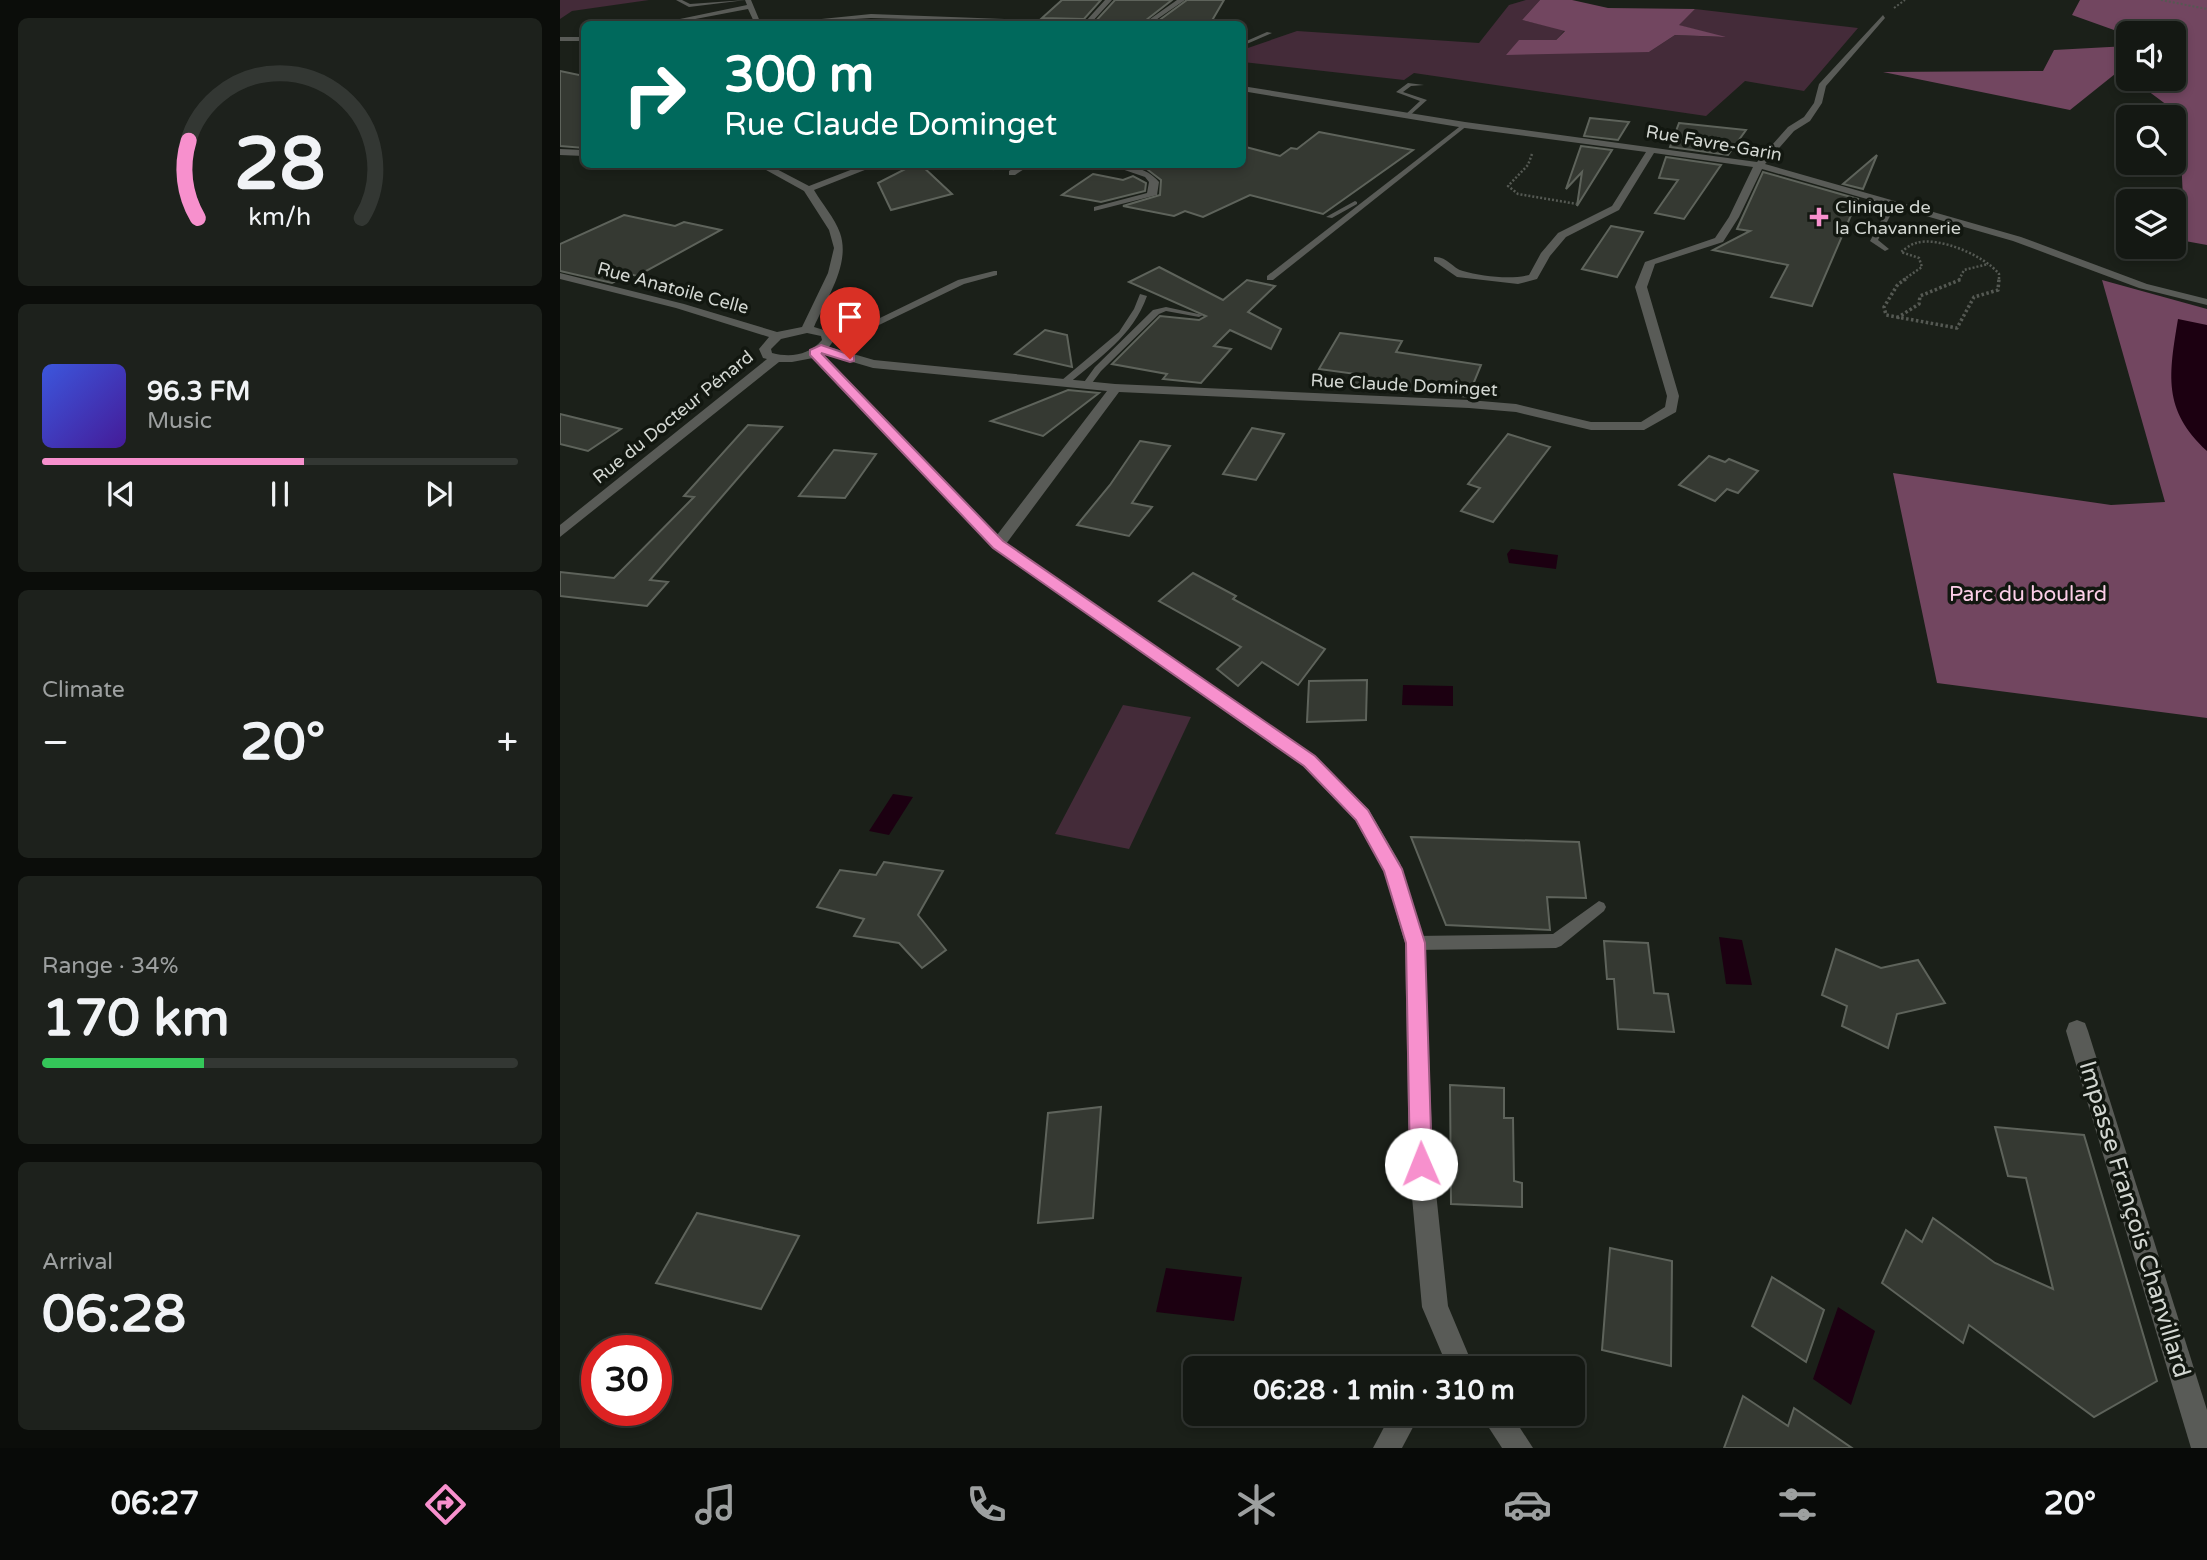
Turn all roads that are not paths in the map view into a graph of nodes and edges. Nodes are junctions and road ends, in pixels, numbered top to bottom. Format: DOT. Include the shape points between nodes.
graph roads {
  1 [pos="678,0"];
  2 [pos="1108,0"];
  3 [pos="1182,0"];
  4 [pos="747,3"];
  5 [pos="1883,17"];
  6 [pos="672,21"];
  7 [pos="756,21"];
  8 [pos="809,21"];
  9 [pos="1003,21"];
  10 [pos="1090,21"];
  11 [pos="1150,21"];
  12 [pos="1269,33"];
  13 [pos="560,39"];
  14 [pos="581,39"];
  15 [pos="1246,43"];
  16 [pos="1421,85"];
  17 [pos="1246,89"];
  18 [pos="1407,116"];
  19 [pos="1462,125"];
  20 [pos="1652,150"];
  21 [pos="560,152"];
  22 [pos="581,153"];
  23 [pos="1759,165"];
  24 [pos="767,168"];
  25 [pos="865,168"];
  26 [pos="1021,168"];
  27 [pos="1124,168"];
  28 [pos="1012,173"];
  29 [pos="808,189"];
  30 [pos="1893,204"];
  31 [pos="1098,209"];
  32 [pos="1330,217"];
  33 [pos="1885,249"];
  34 [pos="1438,259"];
  35 [pos="994,273"];
  36 [pos="560,276"];
  37 [pos="1270,278"];
  38 [pos="1143,296"];
  39 [pos="2207,302"];
  40 [pos="1199,316"];
  41 [pos="807,329"];
  42 [pos="777,336"];
  43 [pos="821,347"];
  44 [pos="776,358"];
  45 [pos="1065,382"];
  46 [pos="1086,385"];
  47 [pos="1115,388"];
  48 [pos="560,532"];
  49 [pos="998,545"];
  50 [pos="1599,907"];
  51 [pos="1415,943"];
  52 [pos="2077,1031"];
  53 [pos="1451,1356"];
  54 [pos="1399,1426"];
  55 [pos="1503,1426"];
  56 [pos="1387,1448"];
  57 [pos="1519,1448"];
  58 [pos="2205,1448"];
  1 -- 4 [label="lane" via="689,6"];
  2 -- 10 [label="street"];
  3 -- 11 [label="street"];
  4 -- 6 [label="street"];
  4 -- 7 [label="street"];
  5 -- 23 [label="street" via="1822,86 1807,119 1791,129"];
  8 -- 9 [label="street" via="863,16"];
  12 -- 15 [label="lane"];
  13 -- 14 [label="street"];
  16 -- 18 [label="lane" via="1410,84 1399,92 1424,100"];
  17 -- 18 [label="street, Rue Favre-Garin"];
  18 -- 19 [label="street, Rue Favre-Garin"];
  19 -- 20 [label="street, Rue Favre-Garin"];
  19 -- 32 [label="lane"];
  19 -- 37 [label="lane"];
  20 -- 23 [label="street, Rue Favre-Garin"];
  20 -- 34 [label="street" via="1616,208 1562,235 1534,278 1518,281 1457,274"];
  21 -- 22 [label="street"];
  23 -- 30 [label="street, Rue Favre-Garin"];
  23 -- 47 [label="street, Rue Claude Dominget" via="1718,240 1650,262 1641,287 1673,396 1671,409 1644,426 1591,426 1516,408 1469,404"];
  24 -- 29 [label="street"];
  25 -- 29 [label="street"];
  26 -- 28 [label="street"];
  27 -- 31 [label="street" via="1148,175 1154,182 1152,195"];
  29 -- 41 [label="street" via="834,230 839,248 833,273"];
  30 -- 33 [label="lane" via="1874,241"];
  30 -- 39 [label="street, Rue Favre-Garin" via="2017,239 2143,286"];
  35 -- 43 [label="lane" via="961,282"];
  36 -- 42 [label="street, Rue Anatoile Celle"];
  38 -- 45 [label="lane" via="1140,309 1122,332"];
  40 -- 46 [label="lane" via="1166,309 1156,313"];
  41 -- 42 [label="street"];
  41 -- 43 [label="street" via="826,334"];
  42 -- 44 [label="street" via="765,349"];
  43 -- 44 [label="street" via="789,359"];
  43 -- 45 [label="street, Rue Claude Dominget" via="873,364"];
  43 -- 49 [label="street"];
  44 -- 48 [label="street, Rue du Docteur Pénard"];
  45 -- 46 [label="street, Rue Claude Dominget"];
  46 -- 47 [label="street, Rue Claude Dominget"];
  47 -- 49 [label="street"];
  49 -- 51 [label="street" via="1309,761 1362,815 1393,869"];
  50 -- 51 [label="lane" via="1556,941"];
  51 -- 53 [label="street" via="1421,1164 1435,1307"];
  52 -- 58 [label="street, Impasse François Chanvillard"];
  54 -- 56 [label="street"];
  55 -- 57 [label="street"];
}
